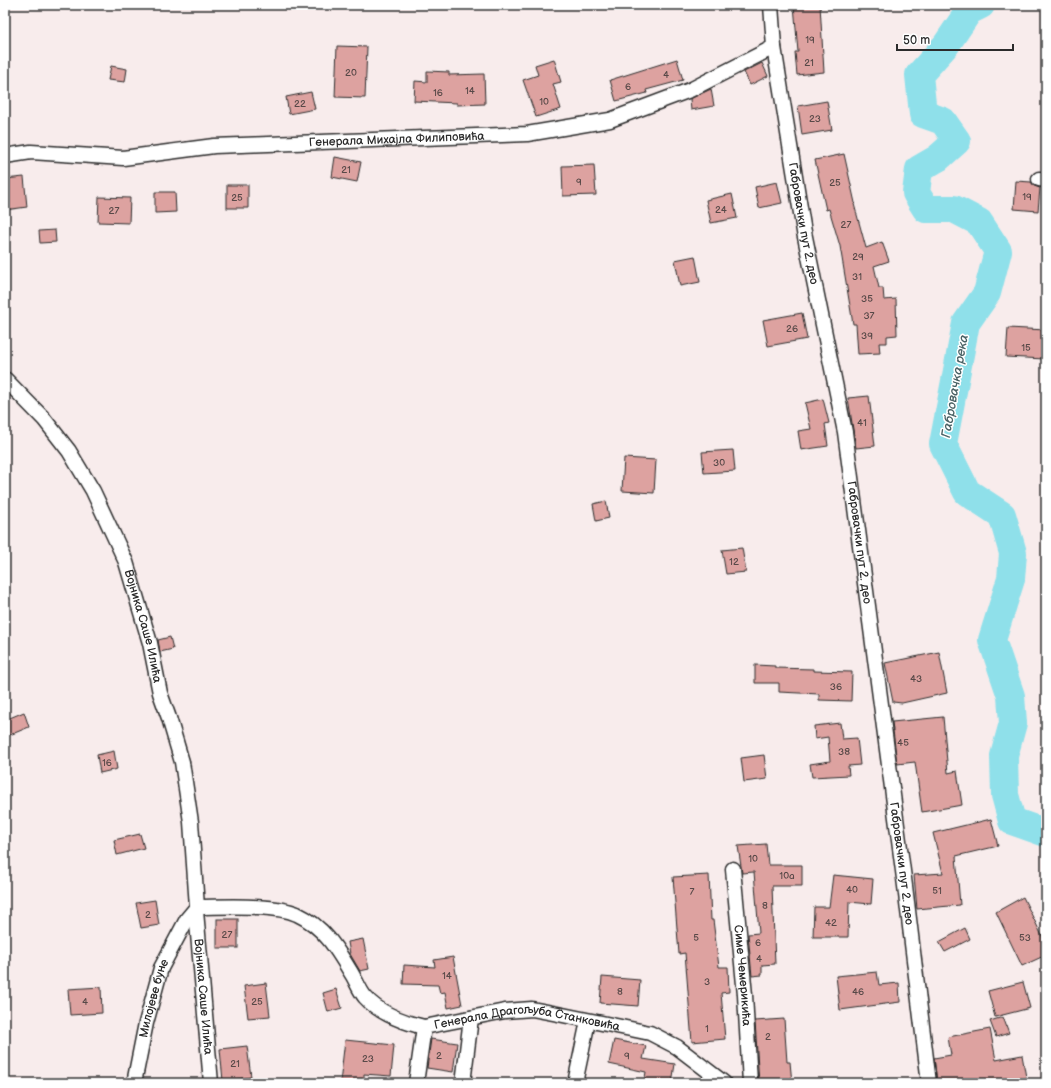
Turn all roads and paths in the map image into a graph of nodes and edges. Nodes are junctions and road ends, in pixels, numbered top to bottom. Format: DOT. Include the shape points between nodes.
graph roads {
  1 [pos="770,5"];
  2 [pos="774,47"];
  3 [pos="5,156"];
  4 [pos="5,379"];
  5 [pos="733,868"];
  6 [pos="193,912"];
  7 [pos="471,1018"];
  8 [pos="588,1021"];
  9 [pos="424,1027"];
  10 [pos="134,1083"];
  11 [pos="211,1083"];
  12 [pos="416,1083"];
  13 [pos="463,1083"];
  14 [pos="575,1083"];
  15 [pos="724,1083"];
  16 [pos="750,1083"];
  17 [pos="929,1083"];
  1 -- 2 [label="street, Габровачки пут 2. део"];
  2 -- 3 [label="street, Генерала Михајла Филиповића" via="690,90 610,120 527,134 214,146 123,158 31,152"];
  2 -- 17 [label="street, Габровачки пут 2. део" via="804,232 845,432"];
  4 -- 6 [label="street, Војника Саше Илића" via="44,419 69,451 93,491 126,562 150,643 160,693 182,762 191,822"];
  5 -- 16 [label="street, Симе Чемерикића" via="745,994"];
  6 -- 9 [label="street, Генерала Драгољуба Станковића" via="281,910 296,913 320,929 333,943 364,997 398,1020"];
  6 -- 10 [label="street, Милојеве буне" via="161,968 146,1023"];
  6 -- 11 [label="street, Војника Саше Илића"];
  7 -- 8 [label="street, Генерала Драгољуба Станковића" via="532,1009"];
  7 -- 9 [label="street, Генерала Драгољуба Станковића"];
  7 -- 13 [label="street"];
  8 -- 14 [label="street"];
  8 -- 15 [label="street, Генерала Драгољуба Станковића" via="633,1028 664,1039"];
  9 -- 12 [label="street"];
}
